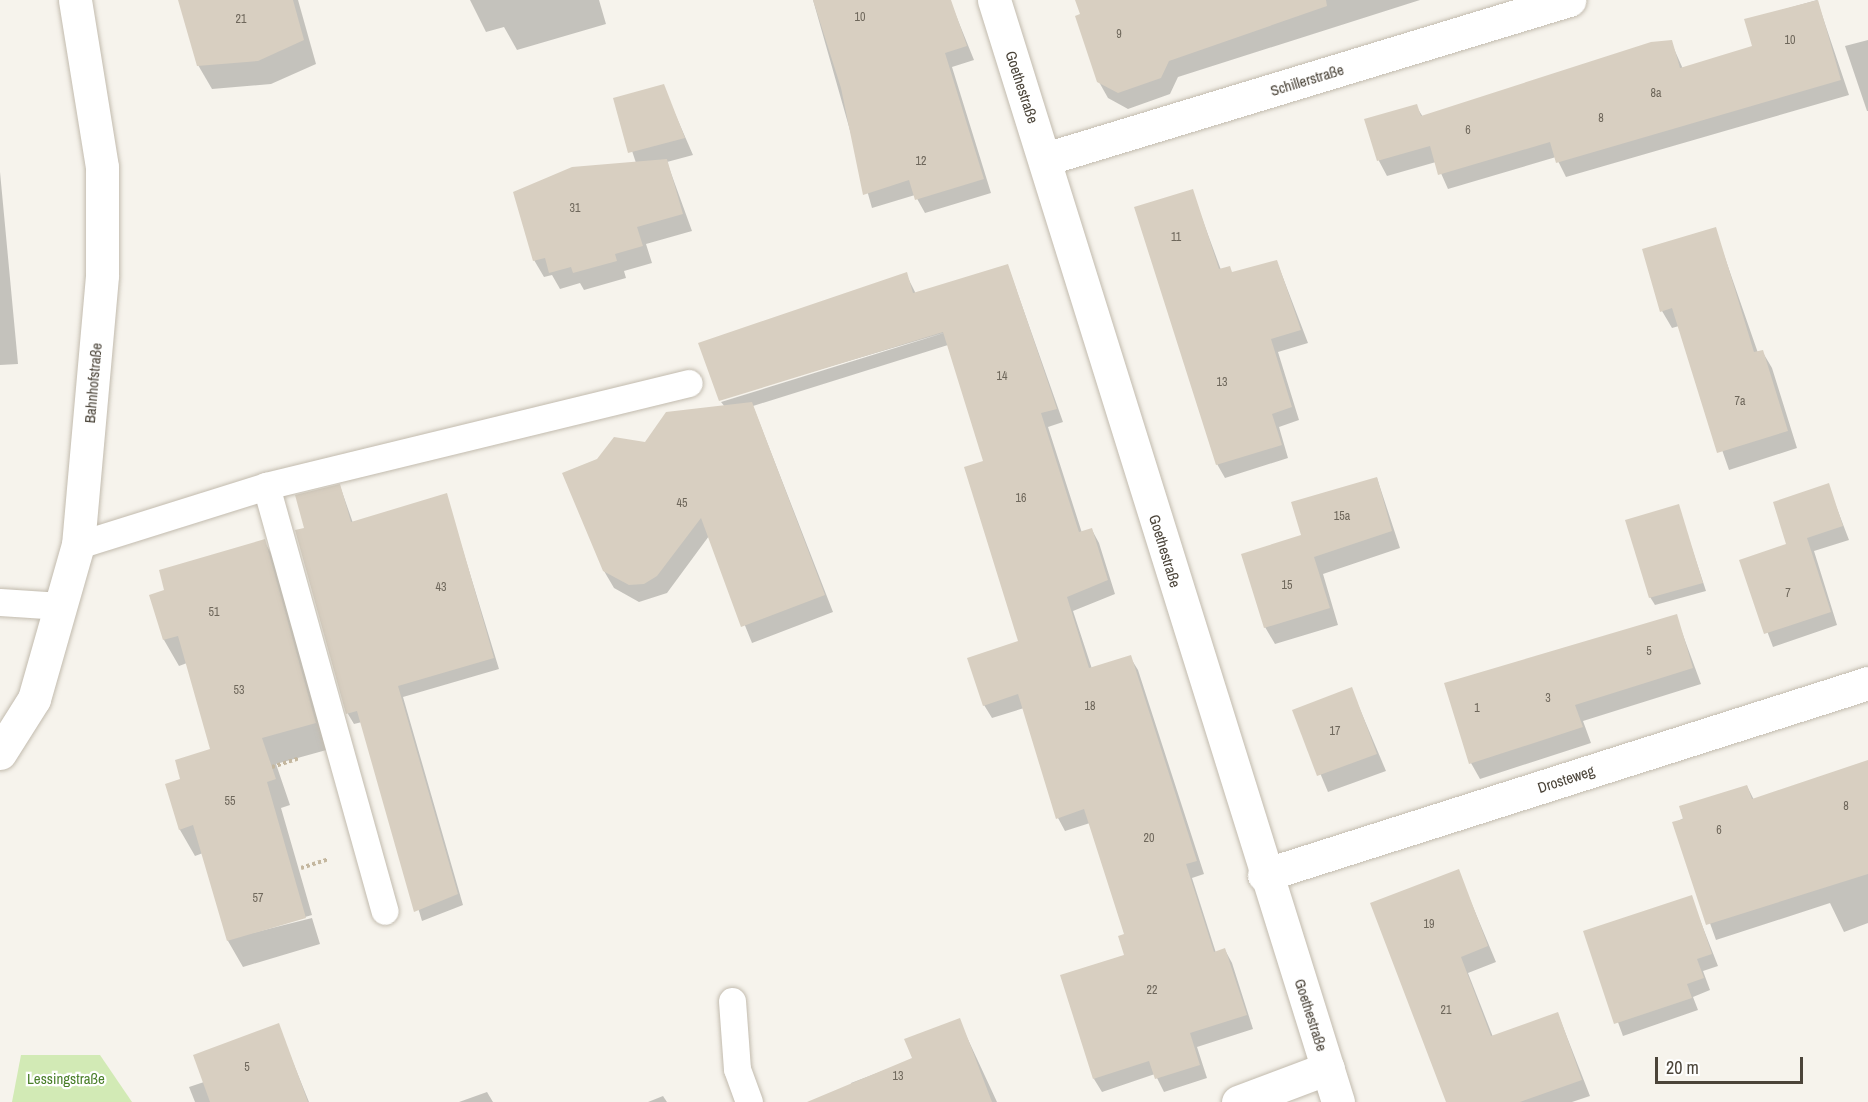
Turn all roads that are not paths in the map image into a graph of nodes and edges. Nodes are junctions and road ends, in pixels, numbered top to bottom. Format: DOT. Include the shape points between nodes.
graph roads {
  1 [pos="75,0"];
  2 [pos="994,0"];
  3 [pos="1569,0"];
  4 [pos="1045,159"];
  5 [pos="689,383"];
  6 [pos="266,486"];
  7 [pos="78,545"];
  8 [pos="0,602"];
  9 [pos="61,606"];
  10 [pos="1868,683"];
  11 [pos="0,753"];
  12 [pos="1264,875"];
  13 [pos="385,911"];
  14 [pos="732,1001"];
  15 [pos="1328,1068"];
  16 [pos="749,1102"];
  17 [pos="1238,1102"];
  18 [pos="1338,1102"];
  1 -- 7 [label="street, Bahnhofstraße" via="102,179 102,275"];
  2 -- 4 [label="street, Goethestraße"];
  3 -- 4 [label="street, Schillerstraße"];
  4 -- 12 [label="street, Goethestraße"];
  5 -- 6 [label="lane"];
  6 -- 7 [label="lane"];
  6 -- 13 [label="lane"];
  7 -- 9 [label="street, Bahnhofstraße"];
  8 -- 9 [label="lane"];
  9 -- 11 [label="street, Bahnhofstraße" via="34,699"];
  10 -- 12 [label="street, Drosteweg"];
  12 -- 15 [label="street, Goethestraße"];
  14 -- 16 [label="lane" via="736,1069"];
  15 -- 17 [label="street"];
  15 -- 18 [label="street, Goethestraße"];
}
